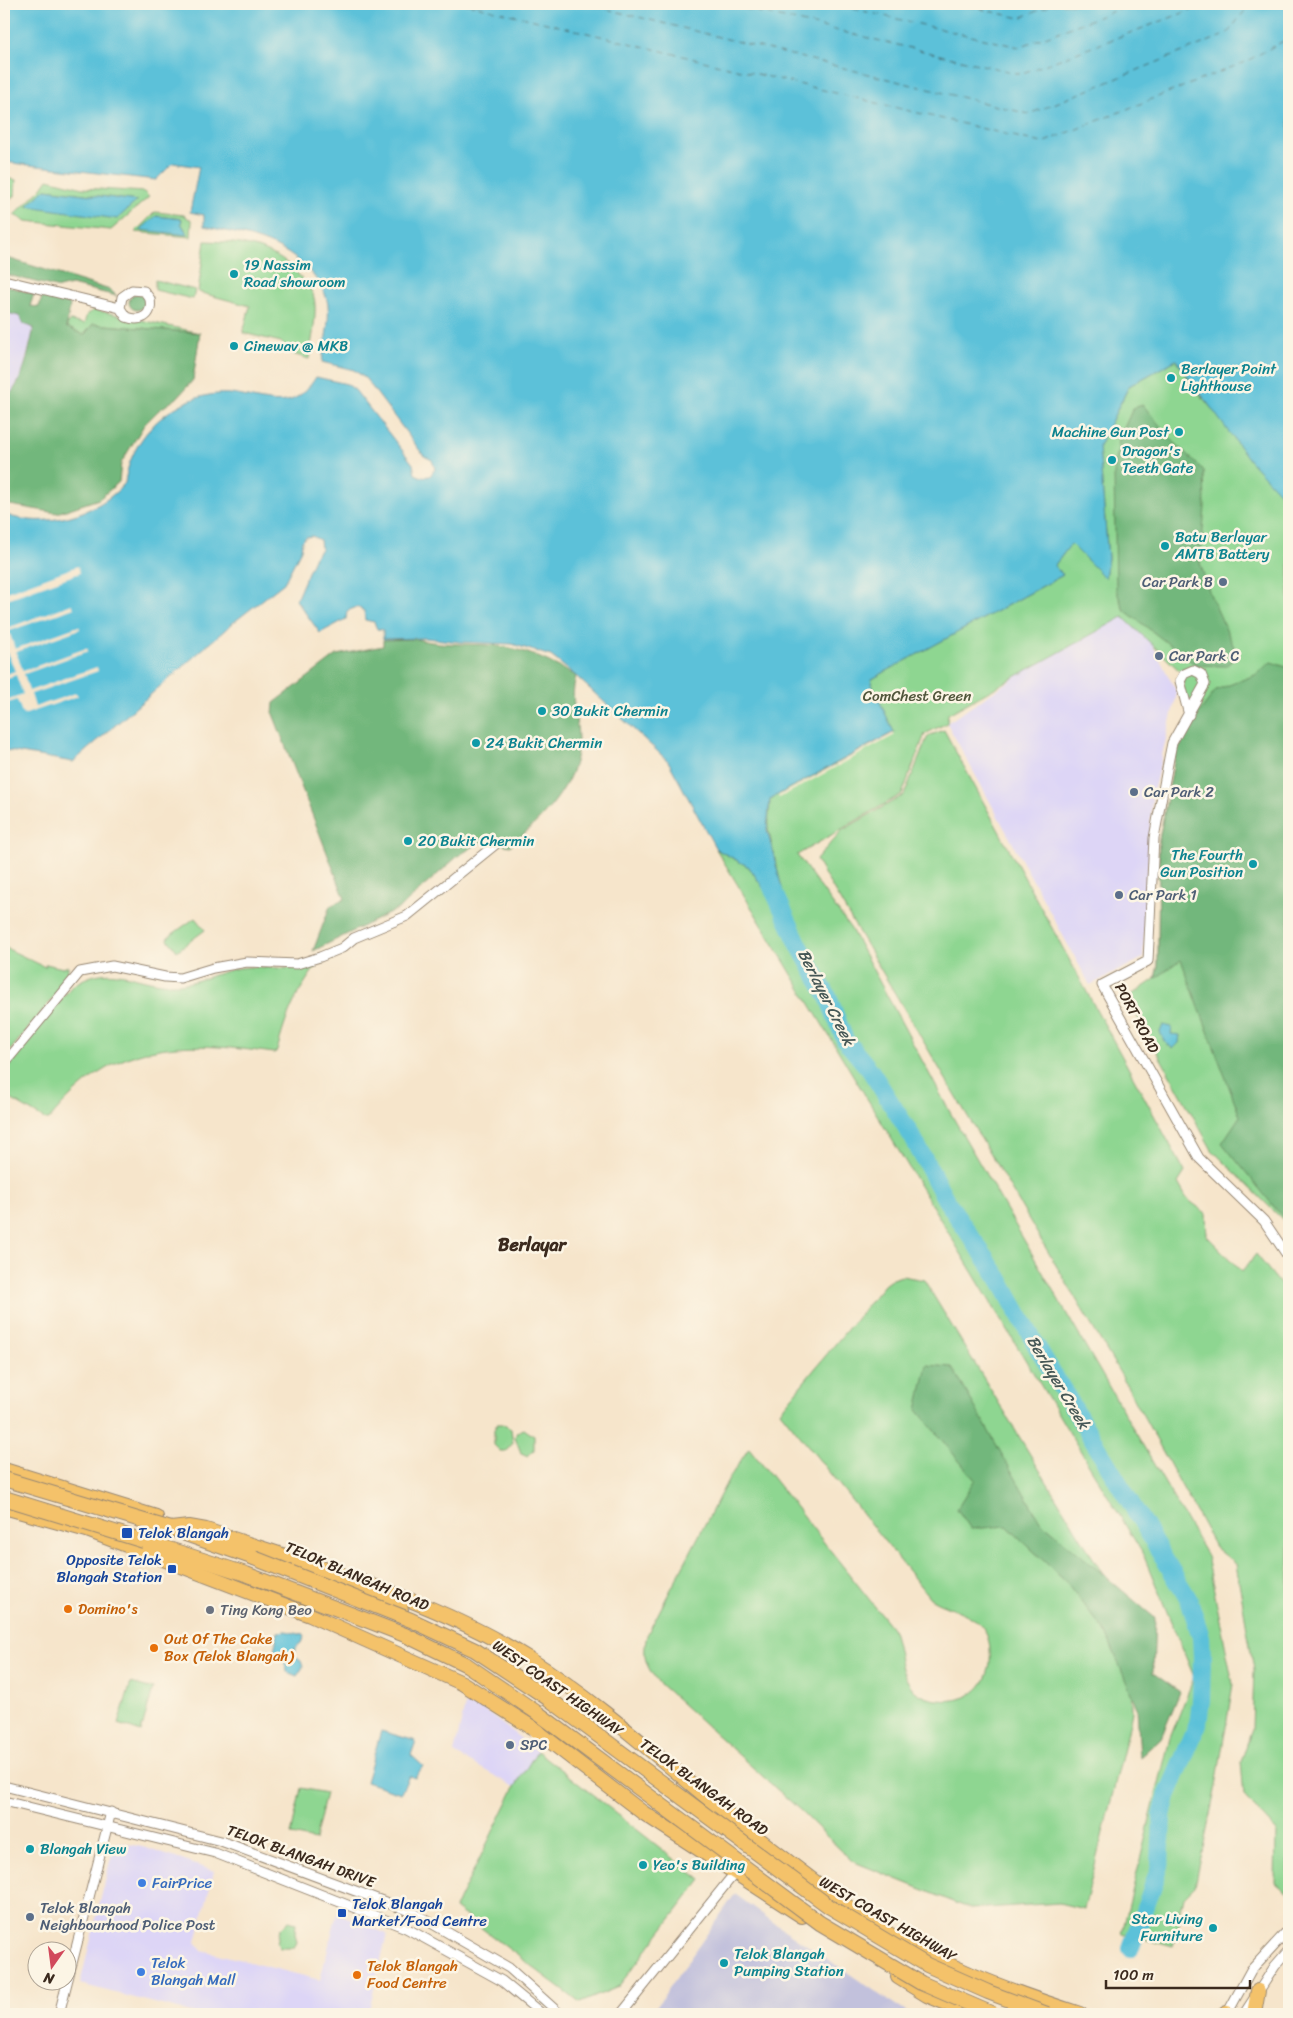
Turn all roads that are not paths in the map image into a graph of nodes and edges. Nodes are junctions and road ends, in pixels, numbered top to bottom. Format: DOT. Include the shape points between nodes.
graph roads {
  1 [pos="4,280"];
  2 [pos="120,308"];
  3 [pos="1202,691"];
  4 [pos="1184,692"];
  5 [pos="1189,715"];
  6 [pos="496,844"];
  7 [pos="4,1064"];
  8 [pos="1289,1258"];
  9 [pos="4,1470"];
  10 [pos="4,1479"];
  11 [pos="72,1492"];
  12 [pos="4,1498"];
  13 [pos="4,1507"];
  14 [pos="70,1524"];
  15 [pos="171,1529"];
  16 [pos="599,1732"];
  17 [pos="581,1763"];
  18 [pos="4,1786"];
  19 [pos="4,1801"];
  20 [pos="111,1812"];
  21 [pos="108,1826"];
  22 [pos="734,1874"];
  23 [pos="869,1922"];
  24 [pos="1289,1929"];
  25 [pos="1289,1950"];
  26 [pos="974,1977"];
  27 [pos="1258,1991"];
  28 [pos="951,2006"];
  29 [pos="59,2014"];
  30 [pos="542,2014"];
  31 [pos="560,2014"];
  32 [pos="621,2014"];
  33 [pos="973,2014"];
  34 [pos="993,2014"];
  35 [pos="1047,2014"];
  36 [pos="1080,2014"];
  37 [pos="1226,2014"];
  38 [pos="1244,2014"];
  39 [pos="1254,2014"];
  1 -- 2 [label="street"];
  3 -- 4 [label="street" via="1193,695"];
  3 -- 4 [label="street" via="1205,684 1203,676 1193,670 1181,679 1180,686"];
  3 -- 5 [label="street, PORT ROAD"];
  4 -- 5 [label="street"];
  5 -- 8 [label="street, PORT ROAD" via="1172,743 1158,813 1148,960 1102,985 1199,1158 1264,1221"];
  6 -- 7 [label="street" via="407,916 354,938 342,948 320,957 297,964 248,962 180,978 112,966 80,972"];
  9 -- 11 [label="main road, TELOK BLANGAH ROAD"];
  10 -- 15 [label="main road, WEST COAST HIGHWAY, bridge"];
  11 -- 14 [label="main road" via="62,1507"];
  11 -- 16 [label="main road, TELOK BLANGAH ROAD" via="212,1535 372,1596 479,1647"];
  12 -- 34 [label="main road, bridge" via="246,1574 404,1635 468,1666 539,1714 820,1923 921,1983"];
  13 -- 14 [label="main road"];
  14 -- 17 [label="main road" via="310,1615 462,1683"];
  15 -- 23 [label="main road, bridge" via="189,1527 206,1530 373,1587 470,1628 528,1659 596,1707"];
  15 -- 35 [label="main road, WEST COAST HIGHWAY, bridge" via="411,1620 475,1650 549,1699 830,1908 927,1965"];
  16 -- 17 [label="main road" via="582,1751"];
  16 -- 23 [label="main road, TELOK BLANGAH ROAD"];
  17 -- 22 [label="main road" via="642,1812"];
  18 -- 20 [label="street, TELOK BLANGAH DRIVE"];
  19 -- 21 [label="street, TELOK BLANGAH DRIVE"];
  20 -- 21 [label="street"];
  20 -- 31 [label="street, TELOK BLANGAH DRIVE" via="221,1841 412,1912 509,1968"];
  21 -- 29 [label="street"];
  21 -- 30 [label="street, TELOK BLANGAH DRIVE" via="215,1854 406,1928 502,1981"];
  22 -- 28 [label="main road" via="927,1995"];
  22 -- 32 [label="street"];
  23 -- 26 [label="main road, TELOK BLANGAH ROAD" via="935,1960"];
  24 -- 37 [label="street" via="1251,1970"];
  25 -- 27 [label="street"];
  26 -- 28 [label="main road" via="966,1998"];
  26 -- 36 [label="main road, TELOK BLANGAH ROAD"];
  27 -- 38 [label="street"];
  27 -- 39 [label="main road"];
  28 -- 33 [label="main road"];
}
